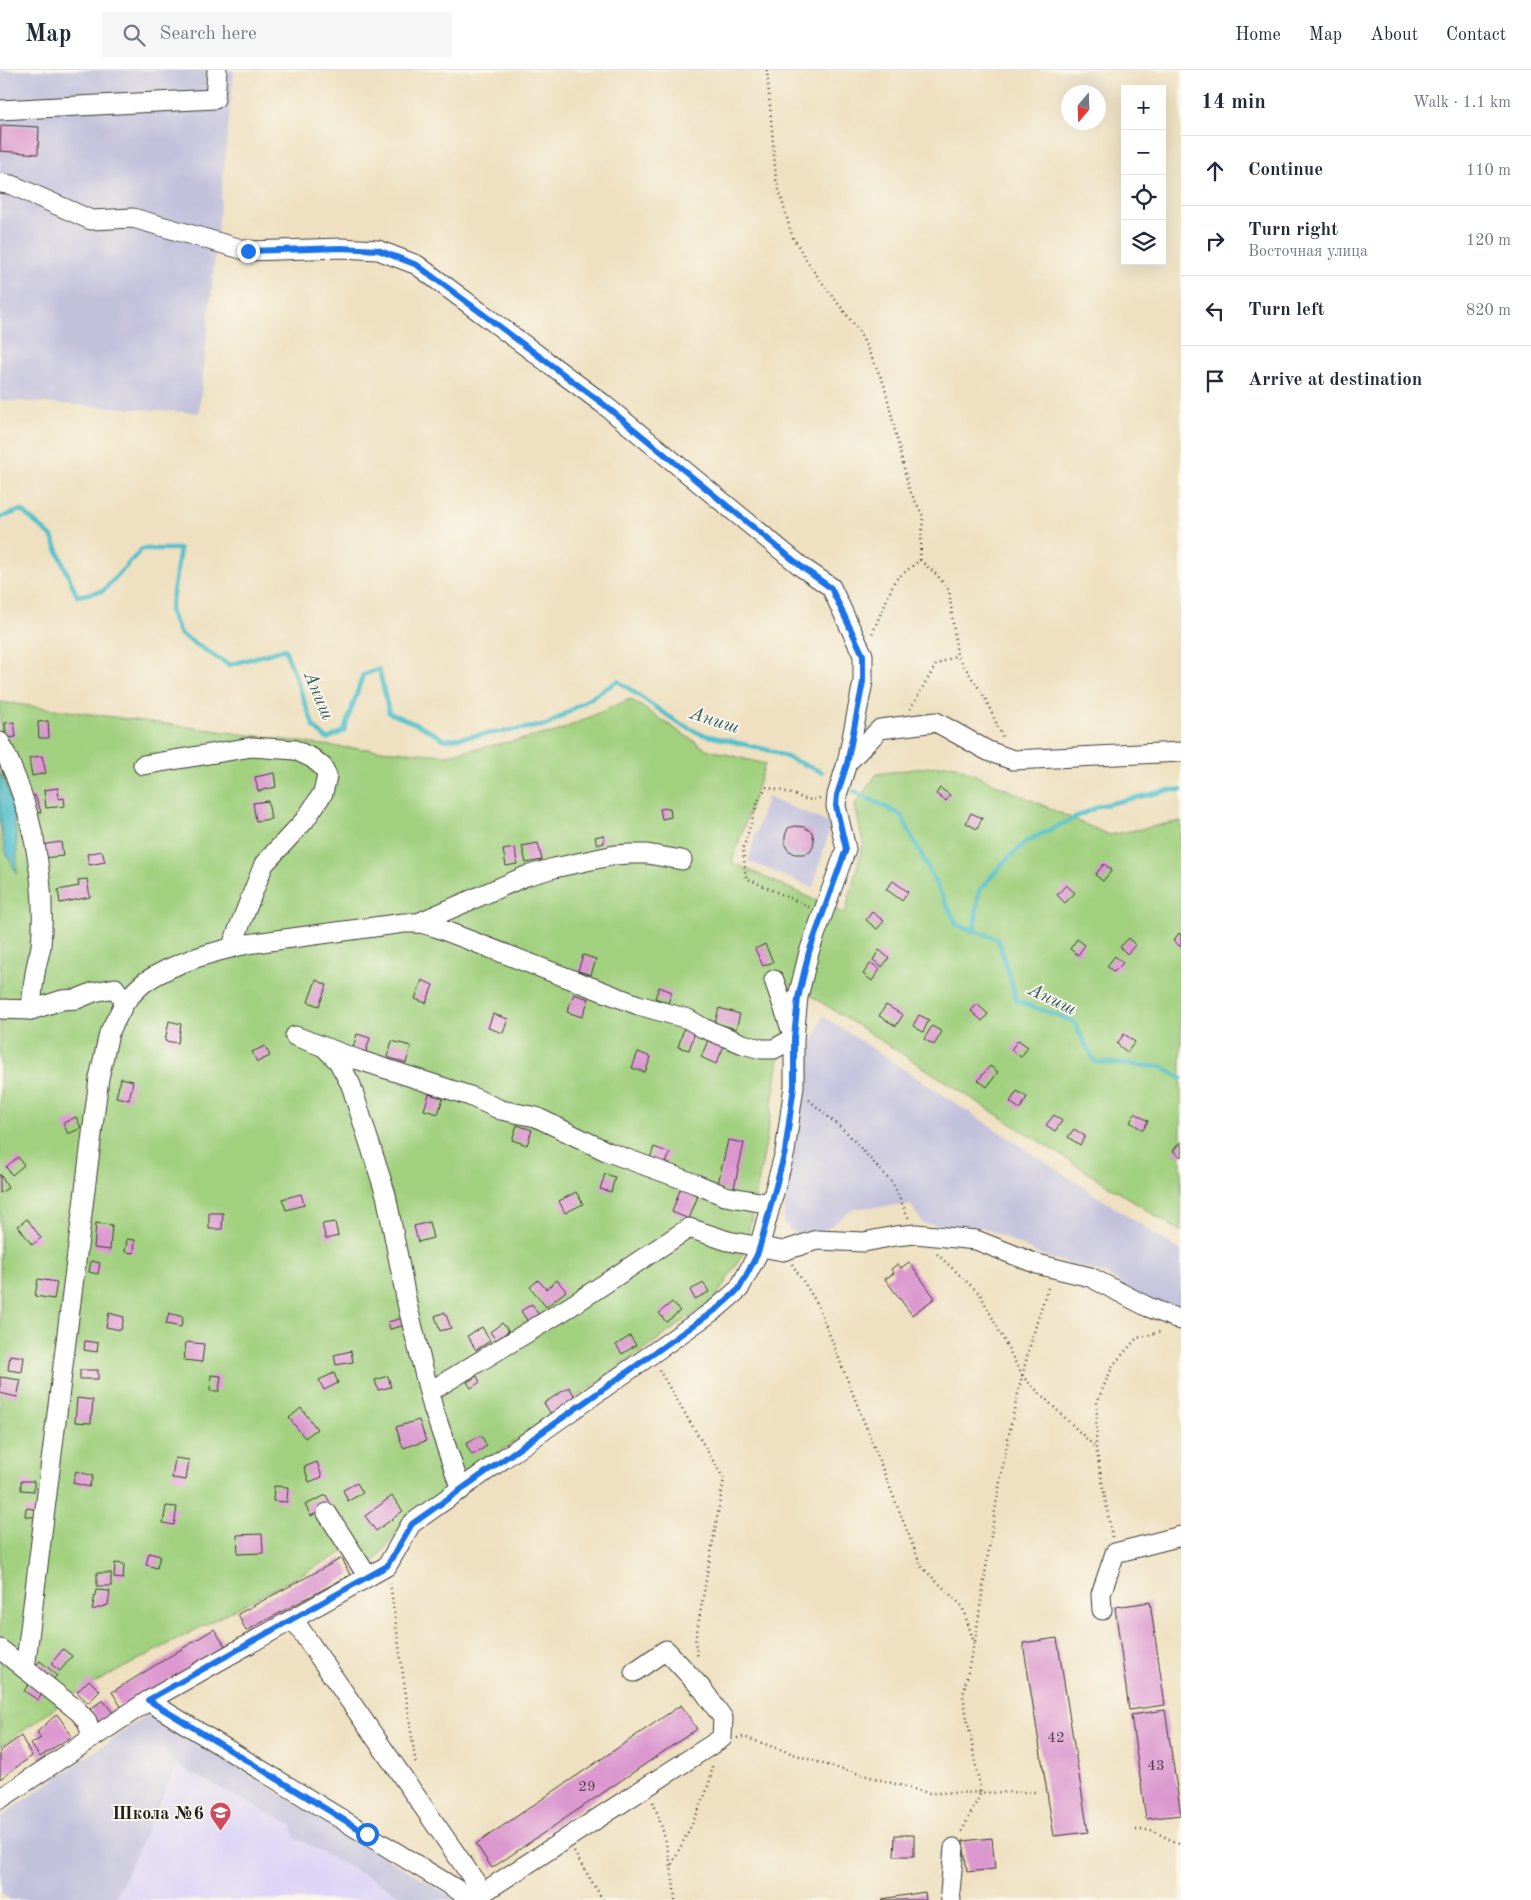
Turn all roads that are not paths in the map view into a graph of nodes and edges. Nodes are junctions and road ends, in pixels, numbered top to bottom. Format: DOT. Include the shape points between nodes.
graph roads {
  1 [pos="217,70"];
  2 [pos="0,110"];
  3 [pos="0,183"];
  4 [pos="0,742"];
  5 [pos="1181,752"];
  6 [pos="847,764"];
  7 [pos="143,765"];
  8 [pos="682,860"];
  9 [pos="418,923"];
  10 [pos="231,948"];
  11 [pos="774,980"];
  12 [pos="125,1002"];
  13 [pos="0,1009"];
  14 [pos="31,1010"];
  15 [pos="295,1036"];
  16 [pos="794,1038"];
  17 [pos="323,1047"];
  18 [pos="771,1204"];
  19 [pos="759,1251"];
  20 [pos="1181,1320"];
  21 [pos="429,1392"];
  22 [pos="460,1490"];
  23 [pos="328,1513"];
  24 [pos="1181,1536"];
  25 [pos="368,1577"];
  26 [pos="1102,1610"];
  27 [pos="293,1619"];
  28 [pos="0,1650"];
  29 [pos="25,1669"];
  30 [pos="634,1672"];
  31 [pos="148,1700"];
  32 [pos="92,1737"];
  33 [pos="0,1799"];
  34 [pos="954,1848"];
  35 [pos="477,1898"];
  36 [pos="951,1900"];
  1 -- 2 [label="street" via="215,99"];
  3 -- 6 [label="street" via="12,185 91,220 133,218 248,251 378,250 417,265 602,403 831,588 863,655 863,682"];
  4 -- 14 [label="street" via="27,814 39,876 42,932"];
  5 -- 6 [label="street" via="1013,760 936,722 880,729"];
  6 -- 16 [label="street" via="836,806 846,849 809,952 798,998"];
  7 -- 10 [label="street" via="260,747 295,750 323,767 326,776 323,793 305,820 264,864"];
  8 -- 9 [label="street" via="630,854 554,868 526,876"];
  9 -- 10 [label="street"];
  9 -- 16 [label="street" via="638,1005 688,1019 743,1044 774,1049"];
  10 -- 12 [label="street" via="168,970 143,983"];
  11 -- 16 [label="street"];
  12 -- 14 [label="street" via="115,988"];
  12 -- 29 [label="street" via="109,1034 99,1078"];
  13 -- 14 [label="street"];
  15 -- 17 [label="street"];
  16 -- 18 [label="street" via="794,1086 785,1152"];
  17 -- 18 [label="street" via="470,1096 501,1110 536,1117 608,1152 725,1196"];
  17 -- 21 [label="street" via="338,1061 351,1085 386,1195 408,1308"];
  18 -- 19 [label="street"];
  19 -- 20 [label="street" via="784,1251 817,1240 864,1242 916,1234 976,1240 1037,1264 1090,1277"];
  19 -- 21 [label="street" via="689,1228 571,1306"];
  19 -- 22 [label="street" via="739,1289 718,1308"];
  21 -- 22 [label="street"];
  22 -- 25 [label="street" via="412,1524 387,1566"];
  23 -- 25 [label="street"];
  24 -- 26 [label="street" via="1115,1553 1101,1594"];
  25 -- 27 [label="street"];
  27 -- 31 [label="street"];
  27 -- 35 [label="street"];
  28 -- 29 [label="street"];
  29 -- 32 [label="street" via="78,1711 87,1721"];
  30 -- 35 [label="street" via="666,1650 703,1690 723,1718 716,1742"];
  31 -- 32 [label="street"];
  31 -- 35 [label="street"];
  32 -- 33 [label="street"];
  34 -- 36 [label="street"];
}
